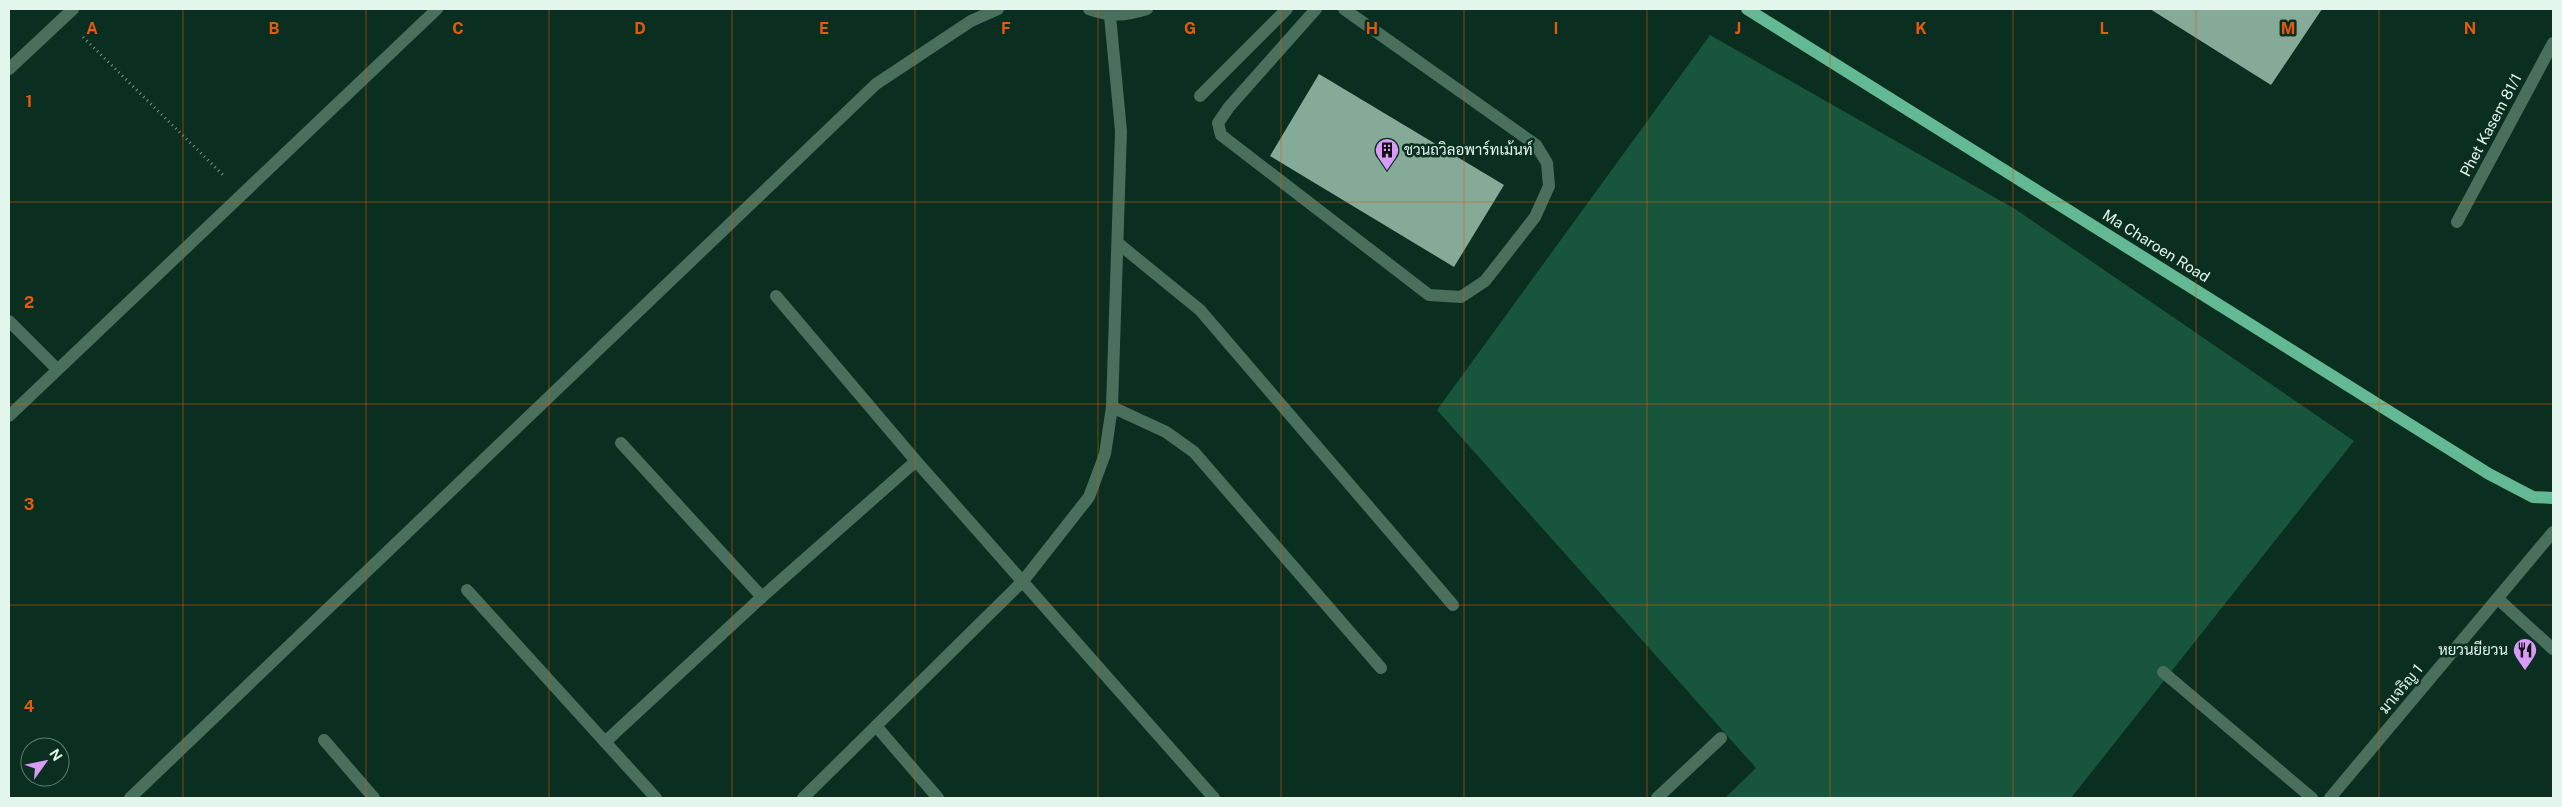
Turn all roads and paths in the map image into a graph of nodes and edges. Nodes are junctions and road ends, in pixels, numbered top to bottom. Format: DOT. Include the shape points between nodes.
graph roads {
  1 [pos="73,9"];
  2 [pos="437,9"];
  3 [pos="998,9"];
  4 [pos="1089,9"];
  5 [pos="1147,9"];
  6 [pos="1287,9"];
  7 [pos="1316,9"];
  8 [pos="1344,9"];
  9 [pos="1747,9"];
  10 [pos="1110,16"];
  11 [pos="63,18"];
  12 [pos="2553,43"];
  13 [pos="9,69"];
  14 [pos="1200,96"];
  15 [pos="241,192"];
  16 [pos="2457,222"];
  17 [pos="1119,244"];
  18 [pos="776,296"];
  19 [pos="9,321"];
  20 [pos="57,369"];
  21 [pos="1112,407"];
  22 [pos="9,416"];
  23 [pos="621,443"];
  24 [pos="916,461"];
  25 [pos="2553,498"];
  26 [pos="2553,532"];
  27 [pos="1023,581"];
  28 [pos="467,590"];
  29 [pos="762,597"];
  30 [pos="2498,599"];
  31 [pos="1453,605"];
  32 [pos="2553,649"];
  33 [pos="1381,668"];
  34 [pos="2163,672"];
  35 [pos="876,726"];
  36 [pos="1721,738"];
  37 [pos="324,740"];
  38 [pos="605,742"];
  39 [pos="130,798"];
  40 [pos="374,798"];
  41 [pos="656,798"];
  42 [pos="803,798"];
  43 [pos="938,798"];
  44 [pos="1214,798"];
  45 [pos="1658,798"];
  46 [pos="2312,798"];
  47 [pos="2330,798"];
  1 -- 11 [label="street"];
  2 -- 15 [label="street"];
  3 -- 39 [label="street" via="971,21 876,84"];
  4 -- 10 [label="street"];
  5 -- 10 [label="street" via="1129,15"];
  6 -- 14 [label="street"];
  7 -- 8 [label="street" via="1229,107 1218,124 1221,135 1429,295 1461,297 1485,282 1535,217 1549,186 1547,163 1536,145"];
  9 -- 25 [label="main road, Ma Charoen Road" via="2489,474 2533,496"];
  10 -- 17 [label="street" via="1121,131"];
  11 -- 13 [label="street"];
  11 -- 15 [label="path"];
  12 -- 16 [label="street, Phet Kasem 81/1"];
  15 -- 20 [label="street"];
  17 -- 21 [label="street"];
  17 -- 31 [label="street" via="1200,310"];
  18 -- 24 [label="street"];
  19 -- 20 [label="street"];
  20 -- 22 [label="street"];
  21 -- 27 [label="street" via="1105,454 1089,497"];
  21 -- 33 [label="street" via="1166,432 1194,452"];
  23 -- 29 [label="street"];
  24 -- 27 [label="street"];
  24 -- 29 [label="street"];
  26 -- 30 [label="street, มาเจริญ 1"];
  27 -- 35 [label="street"];
  27 -- 44 [label="street"];
  28 -- 38 [label="street"];
  29 -- 38 [label="street"];
  30 -- 32 [label="street"];
  30 -- 47 [label="street, มาเจริญ 1"];
  34 -- 46 [label="street"];
  35 -- 42 [label="street"];
  35 -- 43 [label="street"];
  36 -- 45 [label="street"];
  37 -- 40 [label="street"];
  38 -- 41 [label="street"];
}
